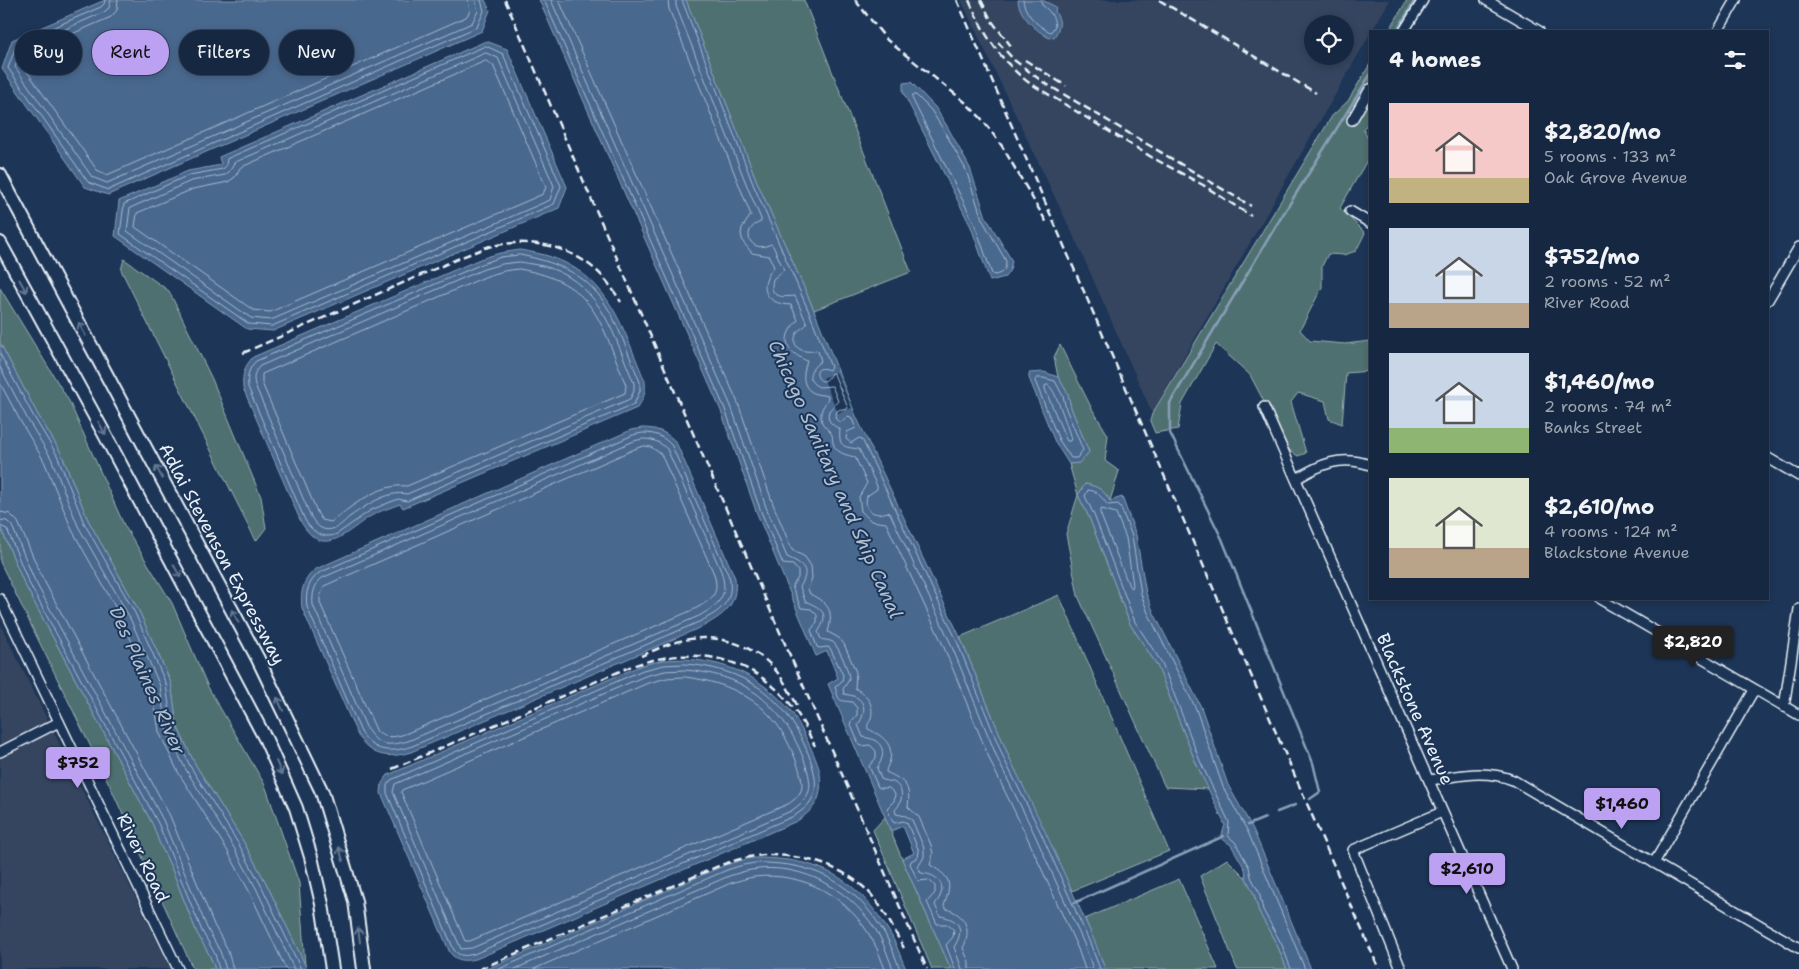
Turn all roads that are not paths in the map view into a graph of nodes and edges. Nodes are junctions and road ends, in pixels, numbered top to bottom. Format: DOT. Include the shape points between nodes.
graph roads {
  1 [pos="1423,0"];
  2 [pos="1486,0"];
  3 [pos="1736,0"];
  4 [pos="1405,30"];
  5 [pos="1537,30"];
  6 [pos="1719,30"];
  7 [pos="1369,91"];
  8 [pos="1352,120"];
  9 [pos="0,175"];
  10 [pos="1350,211"];
  11 [pos="1369,222"];
  12 [pos="0,242"];
  13 [pos="1799,247"];
  14 [pos="1769,298"];
  15 [pos="1264,407"];
  16 [pos="1769,459"];
  17 [pos="1369,465"];
  18 [pos="1799,476"];
  19 [pos="1296,479"];
  20 [pos="0,599"];
  21 [pos="1602,600"];
  22 [pos="1799,610"];
  23 [pos="1754,690"];
  24 [pos="1784,707"];
  25 [pos="1799,715"];
  26 [pos="59,722"];
  27 [pos="0,752"];
  28 [pos="1430,780"];
  29 [pos="1442,812"];
  30 [pos="1654,863"];
  31 [pos="1799,948"];
  32 [pos="178,969"];
  33 [pos="332,969"];
  34 [pos="364,969"];
  35 [pos="1401,969"];
  36 [pos="1512,969"];
  1 -- 4 [label="street"];
  2 -- 5 [label="street"];
  3 -- 6 [label="street"];
  7 -- 8 [label="street"];
  34 -- 9 [label="highway, Adlai Stevenson Expressway, one-way" via="354,901 322,792 258,659"];
  10 -- 11 [label="street"];
  12 -- 33 [label="highway, one-way" via="106,435 266,740 296,808 311,857"];
  13 -- 14 [label="street"];
  15 -- 19 [label="street, Blackstone Avenue"];
  16 -- 18 [label="street"];
  17 -- 19 [label="street" via="1333,461"];
  19 -- 28 [label="street, Blackstone Avenue"];
  20 -- 26 [label="street, River Road"];
  21 -- 23 [label="street"];
  22 -- 24 [label="street"];
  23 -- 24 [label="street"];
  23 -- 30 [label="street"];
  24 -- 25 [label="street"];
  26 -- 27 [label="street"];
  26 -- 32 [label="street, River Road"];
  28 -- 29 [label="street, Blackstone Avenue"];
  28 -- 30 [label="street" via="1482,773 1500,775"];
  29 -- 35 [label="street" via="1353,850"];
  29 -- 36 [label="street, Blackstone Avenue"];
  30 -- 31 [label="street"];
}
